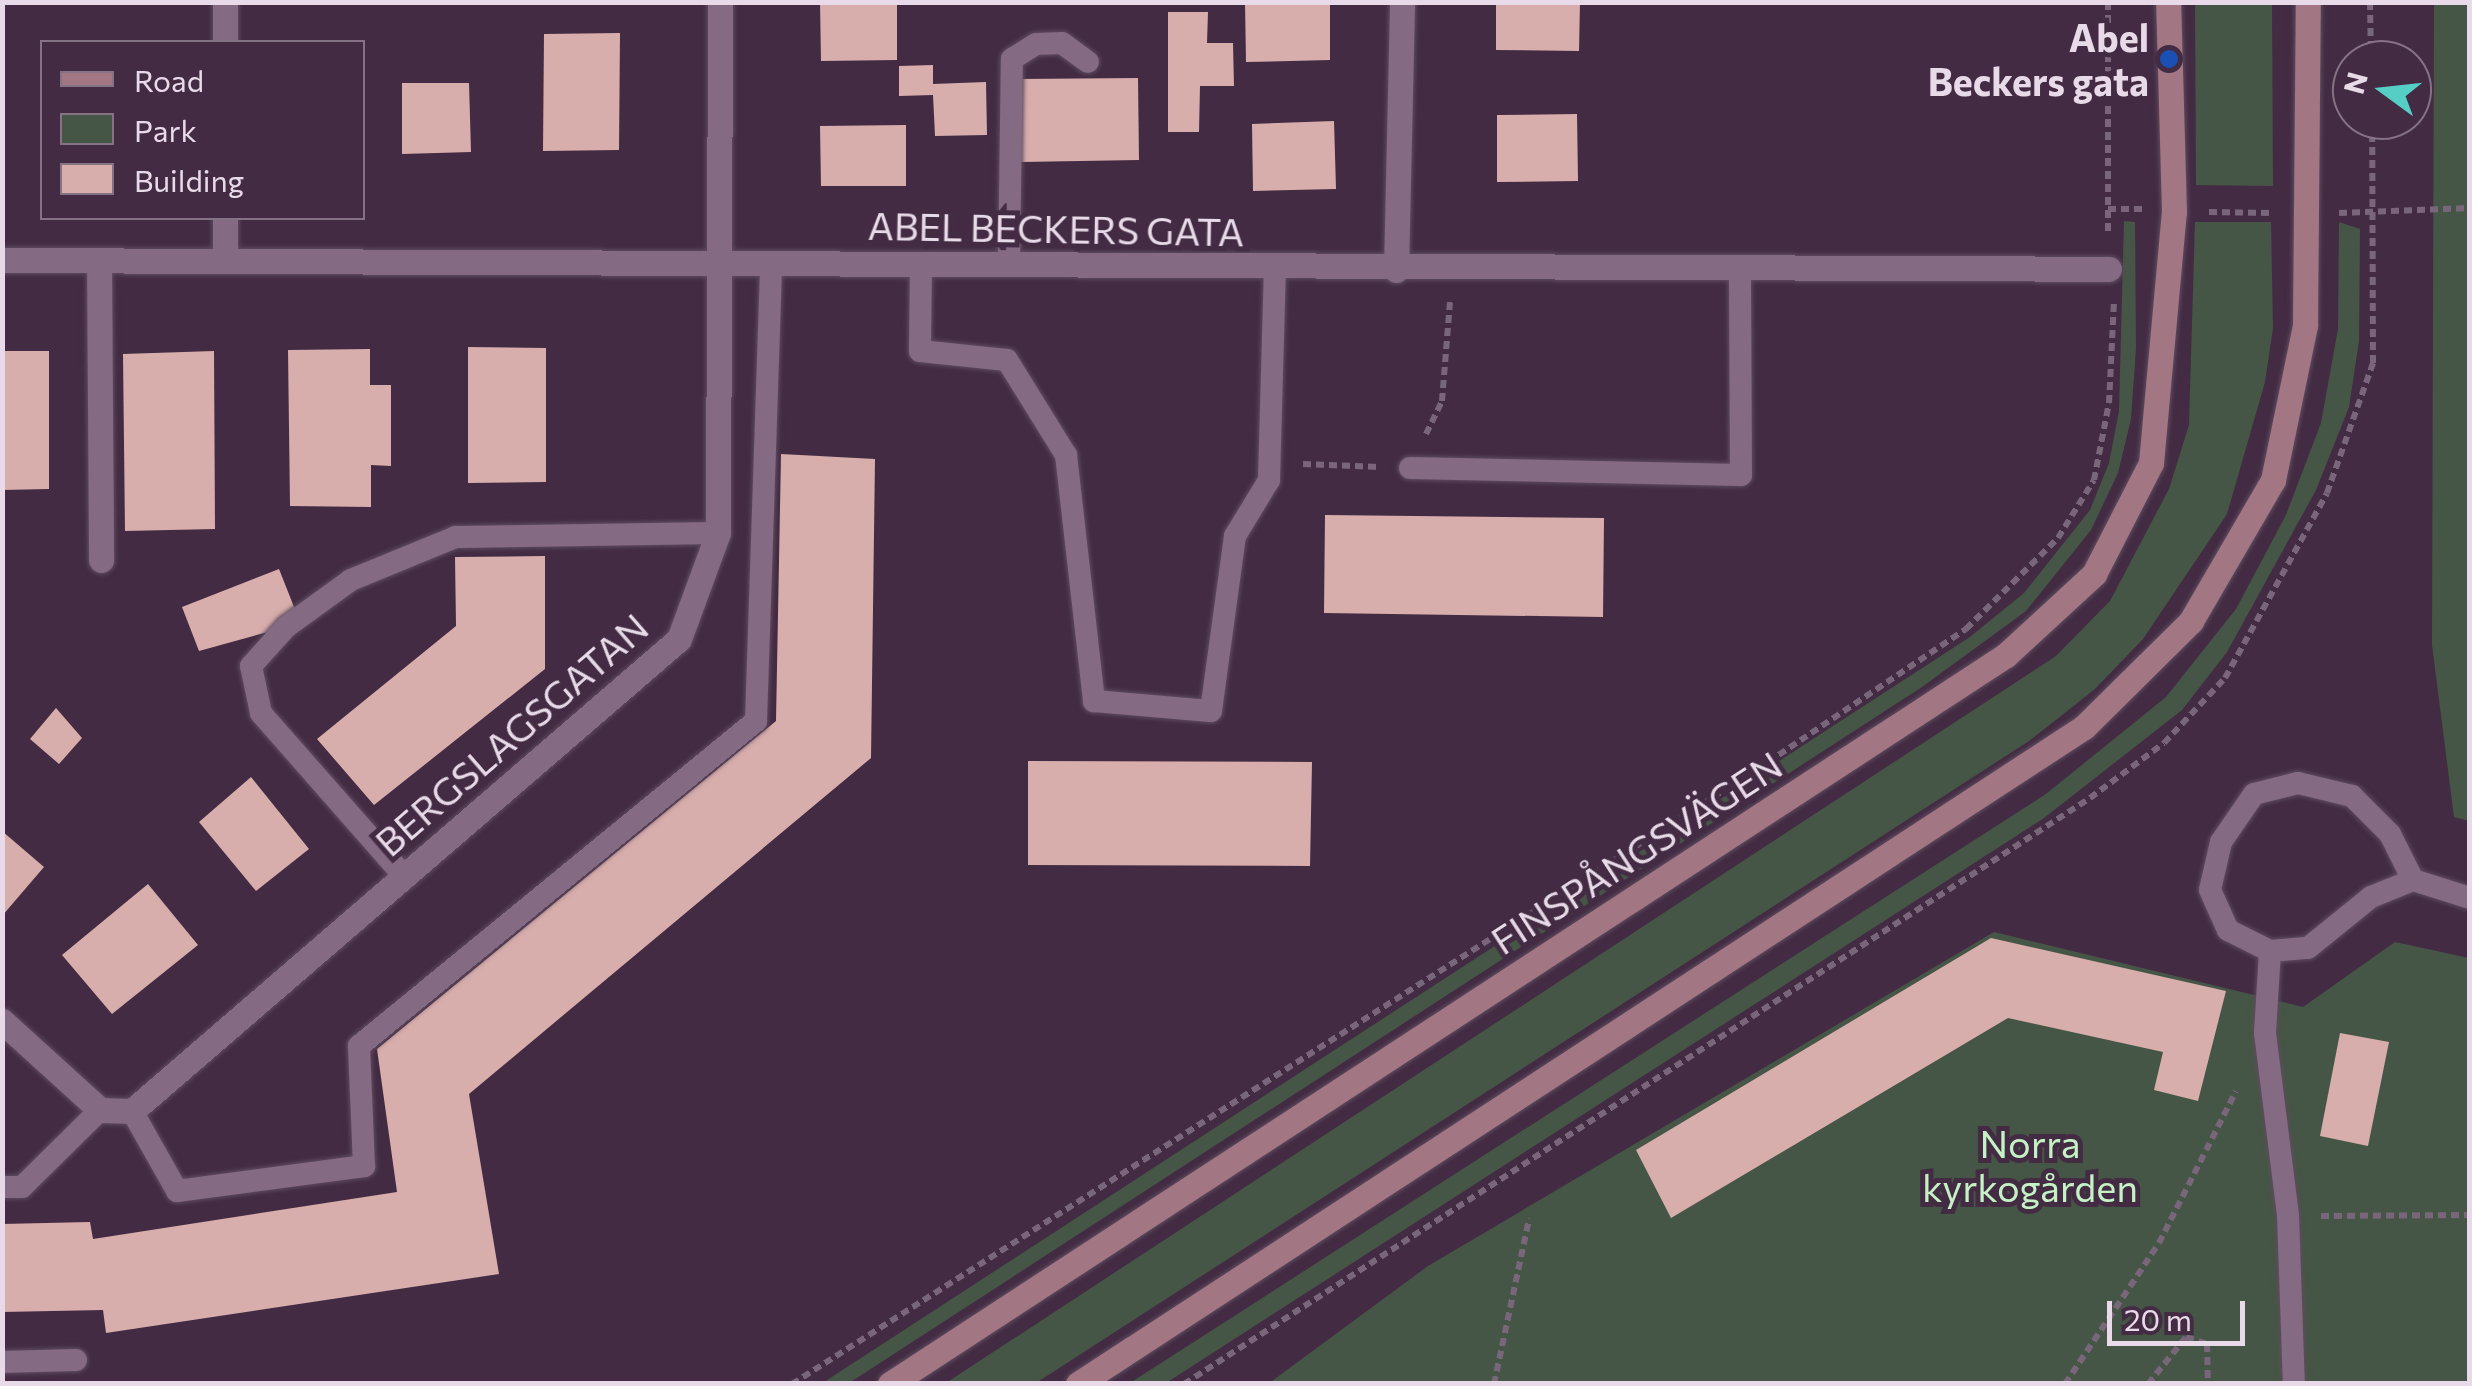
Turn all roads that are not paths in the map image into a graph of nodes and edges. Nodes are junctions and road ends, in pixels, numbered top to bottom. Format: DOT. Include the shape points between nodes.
graph roads {
  1 [pos="225,2"];
  2 [pos="720,2"];
  3 [pos="1402,2"];
  4 [pos="2168,2"];
  5 [pos="2308,2"];
  6 [pos="225,40"];
  7 [pos="1088,62"];
  8 [pos="225,220"];
  9 [pos="225,259"];
  10 [pos="2,260"];
  11 [pos="99,260"];
  12 [pos="719,262"];
  13 [pos="771,262"];
  14 [pos="921,264"];
  15 [pos="1009,265"];
  16 [pos="1275,268"];
  17 [pos="1740,269"];
  18 [pos="2108,269"];
  19 [pos="1396,270"];
  20 [pos="1410,468"];
  21 [pos="718,533"];
  22 [pos="101,560"];
  23 [pos="404,876"];
  24 [pos="2414,880"];
  25 [pos="2470,898"];
  26 [pos="2270,951"];
  27 [pos="2,1021"];
  28 [pos="100,1110"];
  29 [pos="132,1112"];
  30 [pos="2,1187"];
  31 [pos="76,1360"];
  32 [pos="2,1362"];
  33 [pos="890,1384"];
  34 [pos="1078,1384"];
  35 [pos="2294,1384"];
  1 -- 6 [label="street"];
  2 -- 12 [label="street, BERGSLAGSGATAN"];
  3 -- 19 [label="street"];
  4 -- 33 [label="main road, FINSPÅNGSVÄGEN" via="2174,212 2151,463 2094,574 2006,655"];
  5 -- 34 [label="main road" via="2304,325 2273,480 2192,621 2084,728"];
  7 -- 15 [label="lane" via="1062,43 1036,44 1012,59"];
  8 -- 9 [label="street"];
  9 -- 11 [label="street, ABEL BECKERS GATA"];
  9 -- 12 [label="street, ABEL BECKERS GATA"];
  10 -- 11 [label="street, ABEL BECKERS GATA"];
  11 -- 22 [label="street"];
  12 -- 13 [label="street, ABEL BECKERS GATA"];
  12 -- 21 [label="street, BERGSLAGSGATAN"];
  13 -- 14 [label="street, ABEL BECKERS GATA"];
  13 -- 29 [label="lane" via="756,721 359,1046 364,1166 177,1191"];
  14 -- 15 [label="street, ABEL BECKERS GATA"];
  14 -- 16 [label="lane" via="920,351 1007,360 1066,455 1094,701 1211,711 1235,536 1269,480"];
  15 -- 16 [label="street, ABEL BECKERS GATA"];
  16 -- 19 [label="street, ABEL BECKERS GATA"];
  17 -- 18 [label="street, ABEL BECKERS GATA"];
  17 -- 19 [label="street, ABEL BECKERS GATA"];
  17 -- 20 [label="lane" via="1740,476"];
  21 -- 23 [label="street, BERGSLAGSGATAN" via="679,639"];
  21 -- 23 [label="lane" via="456,537 351,580 286,627 251,666 261,713"];
  23 -- 29 [label="street, BERGSLAGSGATAN"];
  24 -- 25 [label="lane"];
  24 -- 26 [label="lane" via="2371,897 2308,948"];
  24 -- 26 [label="lane" via="2390,834 2352,796 2298,783 2254,794 2220,842 2210,890 2228,930"];
  26 -- 35 [label="lane" via="2266,1033 2288,1216"];
  27 -- 28 [label="street"];
  28 -- 29 [label="street"];
  28 -- 30 [label="lane" via="22,1187"];
  31 -- 32 [label="lane"];
}
